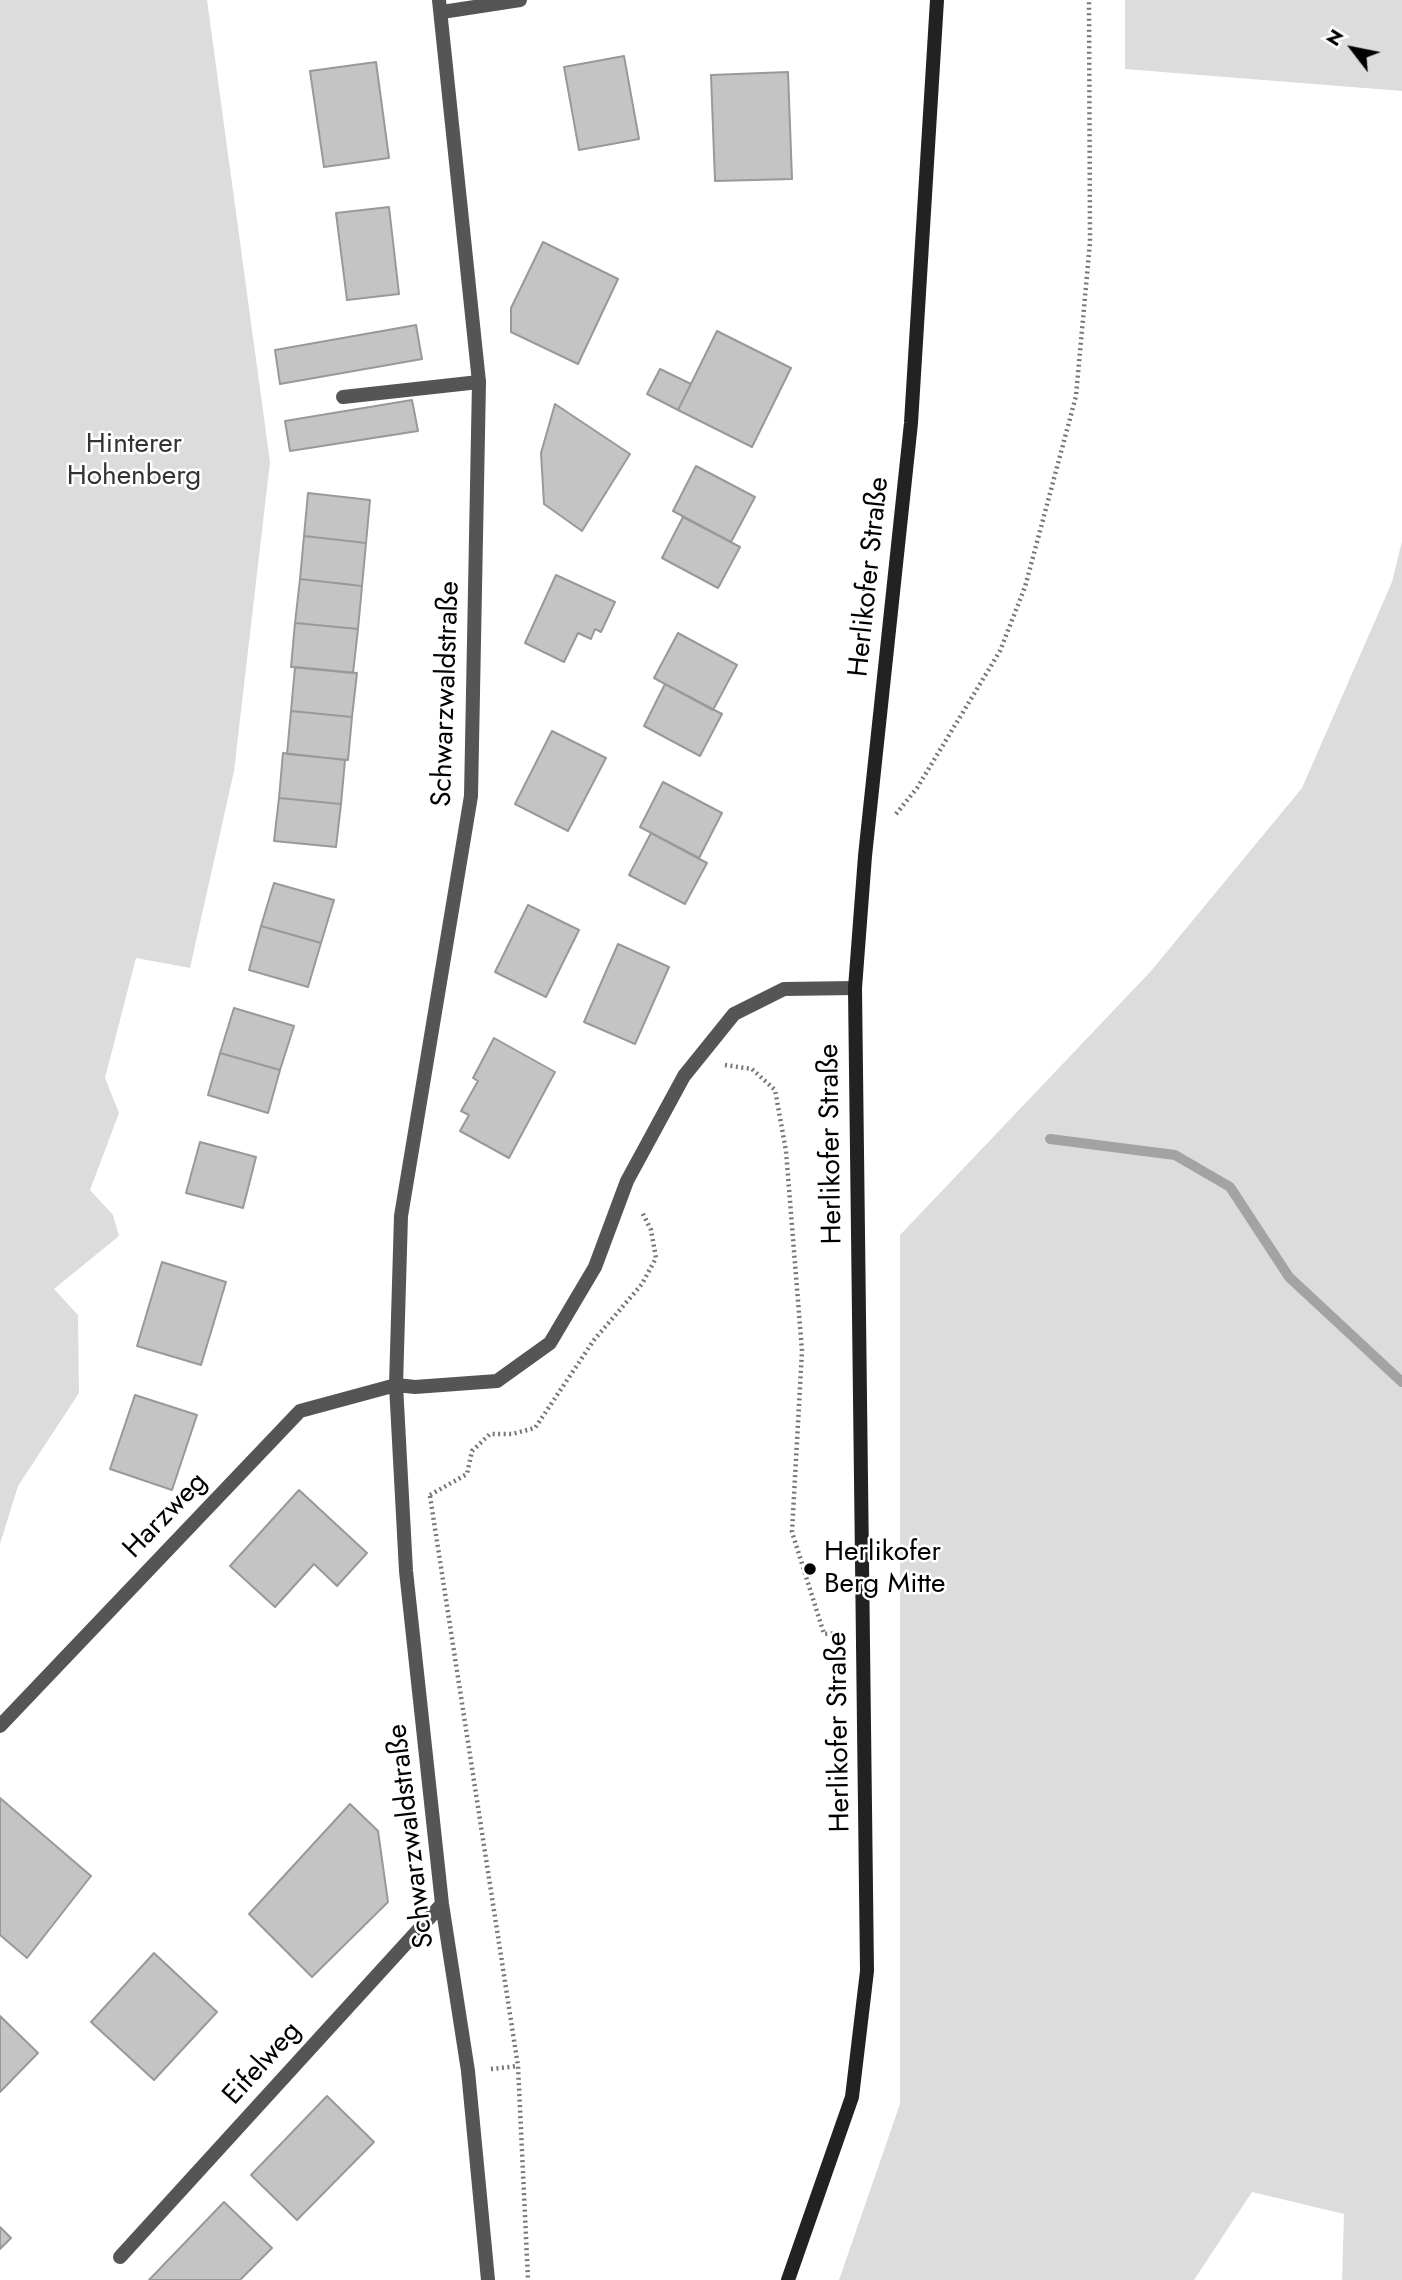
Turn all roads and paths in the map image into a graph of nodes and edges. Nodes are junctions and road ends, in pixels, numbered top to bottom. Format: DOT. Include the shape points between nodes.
graph roads {
  1 [pos="520,0"];
  2 [pos="937,0"];
  3 [pos="1089,0"];
  4 [pos="440,6"];
  5 [pos="479,382"];
  6 [pos="343,397"];
  7 [pos="894,817"];
  8 [pos="855,988"];
  9 [pos="684,1076"];
  10 [pos="396,1385"];
  11 [pos="428,1482"];
  12 [pos="863,1632"];
  13 [pos="0,1726"];
  14 [pos="442,1904"];
  15 [pos="120,2257"];
  16 [pos="488,2280"];
  17 [pos="528,2280"];
  18 [pos="788,2280"];
  1 -- 4 [label="street"];
  2 -- 8 [label="main road, Herlikofer Straße" via="911,423"];
  3 -- 7 [label="path" via="1090,242 1076,396 1025,587 1000,651 917,788"];
  4 -- 5 [label="street, Schwarzwaldstraße"];
  5 -- 6 [label="street"];
  5 -- 10 [label="street, Schwarzwaldstraße" via="471,796 401,1216"];
  8 -- 9 [label="street" via="784,989 734,1014"];
  8 -- 12 [label="main road, Herlikofer Straße"];
  9 -- 10 [label="street" via="627,1181 595,1266 550,1343 497,1381"];
  9 -- 12 [label="path" via="726,1065 752,1069 775,1090 786,1151 802,1351 792,1532 824,1634"];
  10 -- 13 [label="street, Harzweg" via="300,1411"];
  10 -- 14 [label="street, Schwarzwaldstraße" via="406,1571"];
  11 -- 17 [label="path" via="518,2066"];
  12 -- 18 [label="main road, Herlikofer Straße" via="867,1971 852,2097"];
  14 -- 15 [label="street, Eifelweg"];
  14 -- 16 [label="street, Schwarzwaldstraße" via="468,2071"];
}
